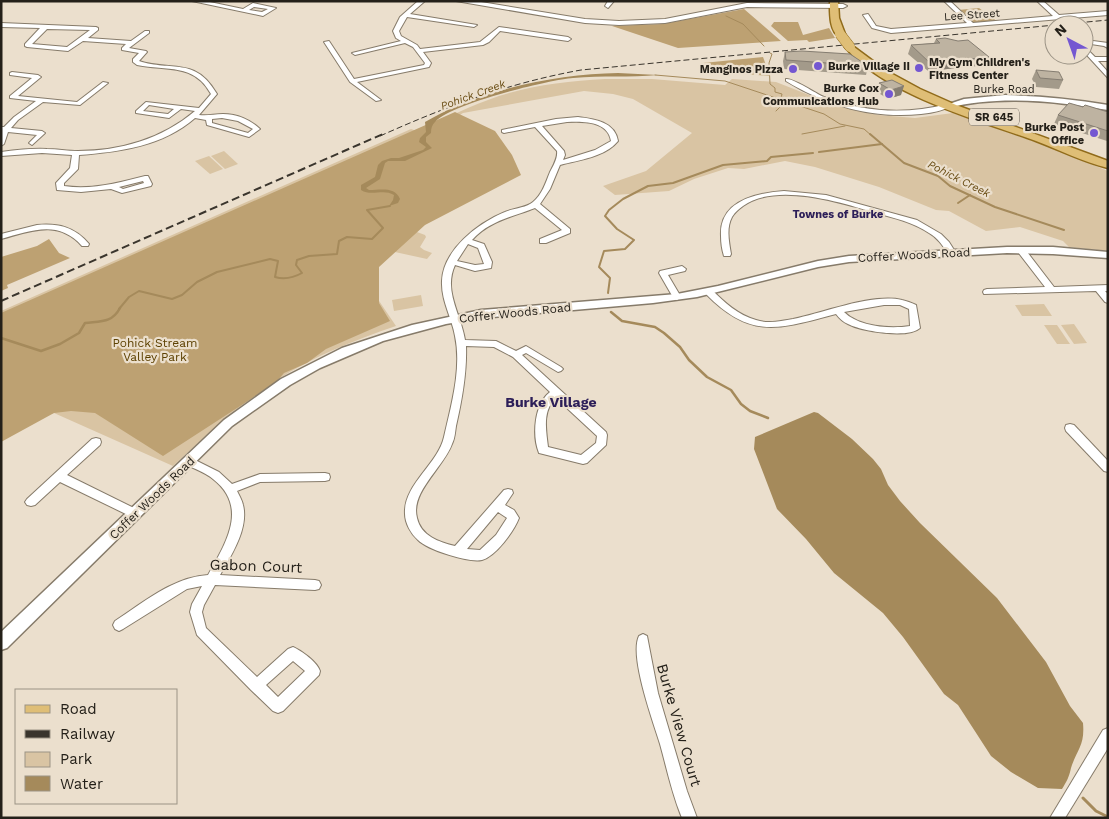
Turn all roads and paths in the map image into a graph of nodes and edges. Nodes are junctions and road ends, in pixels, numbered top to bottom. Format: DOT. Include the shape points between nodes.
graph roads {
  1 [pos="195,1"];
  2 [pos="232,1"];
  3 [pos="422,1"];
  4 [pos="460,1"];
  5 [pos="947,1"];
  6 [pos="1040,1"];
  7 [pos="838,3"];
  8 [pos="222,7"];
  9 [pos="243,11"];
  10 [pos="1108,13"];
  11 [pos="406,15"];
  12 [pos="866,15"];
  13 [pos="1056,15"];
  14 [pos="1088,15"];
  15 [pos="1044,19"];
  16 [pos="1,25"];
  17 [pos="474,25"];
  18 [pos="46,26"];
  19 [pos="972,26"];
  20 [pos="147,32"];
  21 [pos="83,39"];
  22 [pos="568,40"];
  23 [pos="407,41"];
  24 [pos="327,42"];
  25 [pos="131,43"];
  26 [pos="1094,44"];
  27 [pos="1108,46"];
  28 [pos="419,51"];
  29 [pos="355,53"];
  30 [pos="1094,58"];
  31 [pos="1094,59"];
  32 [pos="1108,59"];
  33 [pos="12,74"];
  34 [pos="1108,76"];
  35 [pos="352,80"];
  36 [pos="788,80"];
  37 [pos="105,83"];
  38 [pos="42,100"];
  39 [pos="378,100"];
  40 [pos="1108,103"];
  41 [pos="1091,104"];
  42 [pos="951,105"];
  43 [pos="180,107"];
  44 [pos="1108,108"];
  45 [pos="199,110"];
  46 [pos="194,116"];
  47 [pos="209,118"];
  48 [pos="537,125"];
  49 [pos="3,129"];
  50 [pos="504,131"];
  51 [pos="32,143"];
  52 [pos="1,144"];
  53 [pos="76,153"];
  54 [pos="1,154"];
  55 [pos="1108,159"];
  56 [pos="557,164"];
  57 [pos="1108,165"];
  58 [pos="113,187"];
  59 [pos="534,204"];
  60 [pos="1,237"];
  61 [pos="466,241"];
  62 [pos="543,241"];
  63 [pos="85,244"];
  64 [pos="1021,250"];
  65 [pos="952,253"];
  66 [pos="727,254"];
  67 [pos="1108,255"];
  68 [pos="453,262"];
  69 [pos="682,270"];
  70 [pos="1098,288"];
  71 [pos="1108,288"];
  72 [pos="1051,289"];
  73 [pos="710,292"];
  74 [pos="987,292"];
  75 [pos="677,297"];
  76 [pos="1108,300"];
  77 [pos="838,311"];
  78 [pos="454,319"];
  79 [pos="462,343"];
  80 [pos="516,355"];
  81 [pos="558,369"];
  82 [pos="557,392"];
  83 [pos="1070,428"];
  84 [pos="96,442"];
  85 [pos="189,461"];
  86 [pos="1108,468"];
  87 [pos="60,477"];
  88 [pos="326,477"];
  89 [pos="232,488"];
  90 [pos="508,493"];
  91 [pos="31,502"];
  92 [pos="497,506"];
  93 [pos="136,514"];
  94 [pos="458,551"];
  95 [pos="210,580"];
  96 [pos="314,585"];
  97 [pos="119,625"];
  98 [pos="643,640"];
  99 [pos="1,643"];
  100 [pos="256,686"];
  101 [pos="1108,735"];
  102 [pos="690,818"];
  103 [pos="1057,818"];
  1 -- 8 [label="street"];
  2 -- 8 [label="street"];
  3 -- 11 [label="street"];
  4 -- 7 [label="main road" via="584,21 619,23 665,21 747,5"];
  5 -- 19 [label="street"];
  6 -- 13 [label="street"];
  7 -- 42 [label="main road, SR 645, bridge" via="845,34 855,46 881,65"];
  8 -- 9 [label="street"];
  10 -- 14 [label="street, Lee Street"];
  11 -- 17 [label="street"];
  11 -- 23 [label="street" via="396,31 398,37"];
  12 -- 19 [label="street, Lee Street" via="872,25 882,30"];
  15 -- 19 [label="street, Lee Street"];
  16 -- 18 [label="street"];
  18 -- 21 [label="street" via="96,29"];
  18 -- 21 [label="street" via="27,46 68,49"];
  20 -- 25 [label="street"];
  21 -- 25 [label="street"];
  22 -- 28 [label="street" via="499,29 481,44"];
  23 -- 28 [label="street"];
  23 -- 29 [label="street"];
  24 -- 35 [label="street"];
  25 -- 45 [label="street" via="118,54 140,56 136,62 140,64 174,68 205,79 214,94"];
  26 -- 27 [label="street"];
  28 -- 35 [label="street" via="428,63 424,68"];
  30 -- 32 [label="street"];
  31 -- 34 [label="street"];
  33 -- 38 [label="street" via="38,77 12,97"];
  35 -- 39 [label="street"];
  36 -- 42 [label="street, Burke Road" via="820,97 870,110 921,113"];
  37 -- 38 [label="street" via="78,104"];
  38 -- 49 [label="street"];
  40 -- 41 [label="street"];
  41 -- 42 [label="street, Burke Road" via="998,98 972,99"];
  41 -- 44 [label="street, Burke Road"];
  42 -- 55 [label="main road, SR 645"];
  42 -- 57 [label="main road, SR 645"];
  43 -- 43 [label="street" via="148,103 138,112 169,116"];
  43 -- 45 [label="street"];
  45 -- 46 [label="street"];
  46 -- 47 [label="street"];
  46 -- 53 [label="street" via="160,139"];
  47 -- 47 [label="street" via="209,124 249,134 257,129 246,120 220,115"];
  48 -- 50 [label="street"];
  48 -- 56 [label="street" via="560,151"];
  48 -- 56 [label="street" via="563,119 577,120 606,126 614,135 615,141 604,149"];
  49 -- 51 [label="street" via="42,133"];
  49 -- 52 [label="street"];
  53 -- 54 [label="street" via="32,150"];
  53 -- 58 [label="street" via="74,168 60,183 60,188"];
  56 -- 59 [label="street" via="541,197"];
  59 -- 61 [label="street" via="486,223"];
  59 -- 62 [label="street" via="567,231"];
  60 -- 63 [label="street" via="26,230 58,227 74,233"];
  61 -- 68 [label="street"];
  61 -- 68 [label="street" via="481,246 488,266 475,268"];
  64 -- 65 [label="street, Coffer Woods Road"];
  64 -- 67 [label="street, Coffer Woods Road"];
  64 -- 72 [label="street"];
  65 -- 66 [label="street" via="941,237 910,220 861,205 790,193 750,199 732,211 724,230"];
  65 -- 73 [label="street, Coffer Woods Road" via="838,260"];
  68 -- 78 [label="street" via="447,272 446,286"];
  69 -- 75 [label="street" via="663,273"];
  70 -- 71 [label="street"];
  70 -- 72 [label="street"];
  70 -- 76 [label="street"];
  72 -- 74 [label="street"];
  73 -- 75 [label="street, Coffer Woods Road"];
  73 -- 77 [label="street" via="718,302 740,317 763,325"];
  75 -- 78 [label="street, Coffer Woods Road"];
  77 -- 77 [label="street" via="859,326 907,331 915,328 913,307 901,302 886,301"];
  78 -- 79 [label="street"];
  78 -- 85 [label="street, Coffer Woods Road" via="373,340 303,370 251,404"];
  79 -- 80 [label="street" via="496,344"];
  79 -- 94 [label="street" via="447,445 417,491 409,510 424,539"];
  80 -- 81 [label="street" via="526,349"];
  80 -- 82 [label="street"];
  82 -- 82 [label="street" via="602,435 602,444 583,460 543,450 542,409 544,402"];
  83 -- 86 [label="street"];
  84 -- 87 [label="street"];
  85 -- 89 [label="street" via="218,475"];
  85 -- 93 [label="street, Coffer Woods Road"];
  87 -- 91 [label="street"];
  87 -- 93 [label="street"];
  88 -- 89 [label="street" via="260,478"];
  89 -- 95 [label="street" via="240,512 238,523"];
  90 -- 92 [label="street"];
  92 -- 94 [label="street"];
  92 -- 94 [label="street" via="510,513 512,524 483,555"];
  93 -- 99 [label="street, Coffer Woods Road"];
  95 -- 96 [label="street, Gabon Court"];
  95 -- 97 [label="street, Gabon Court" via="183,585"];
  95 -- 100 [label="street" via="196,612 201,631"];
  98 -- 102 [label="street, Burke View Court" via="652,694"];
  100 -- 100 [label="street" via="278,706 314,671 293,652"];
  101 -- 103 [label="street"];
}
